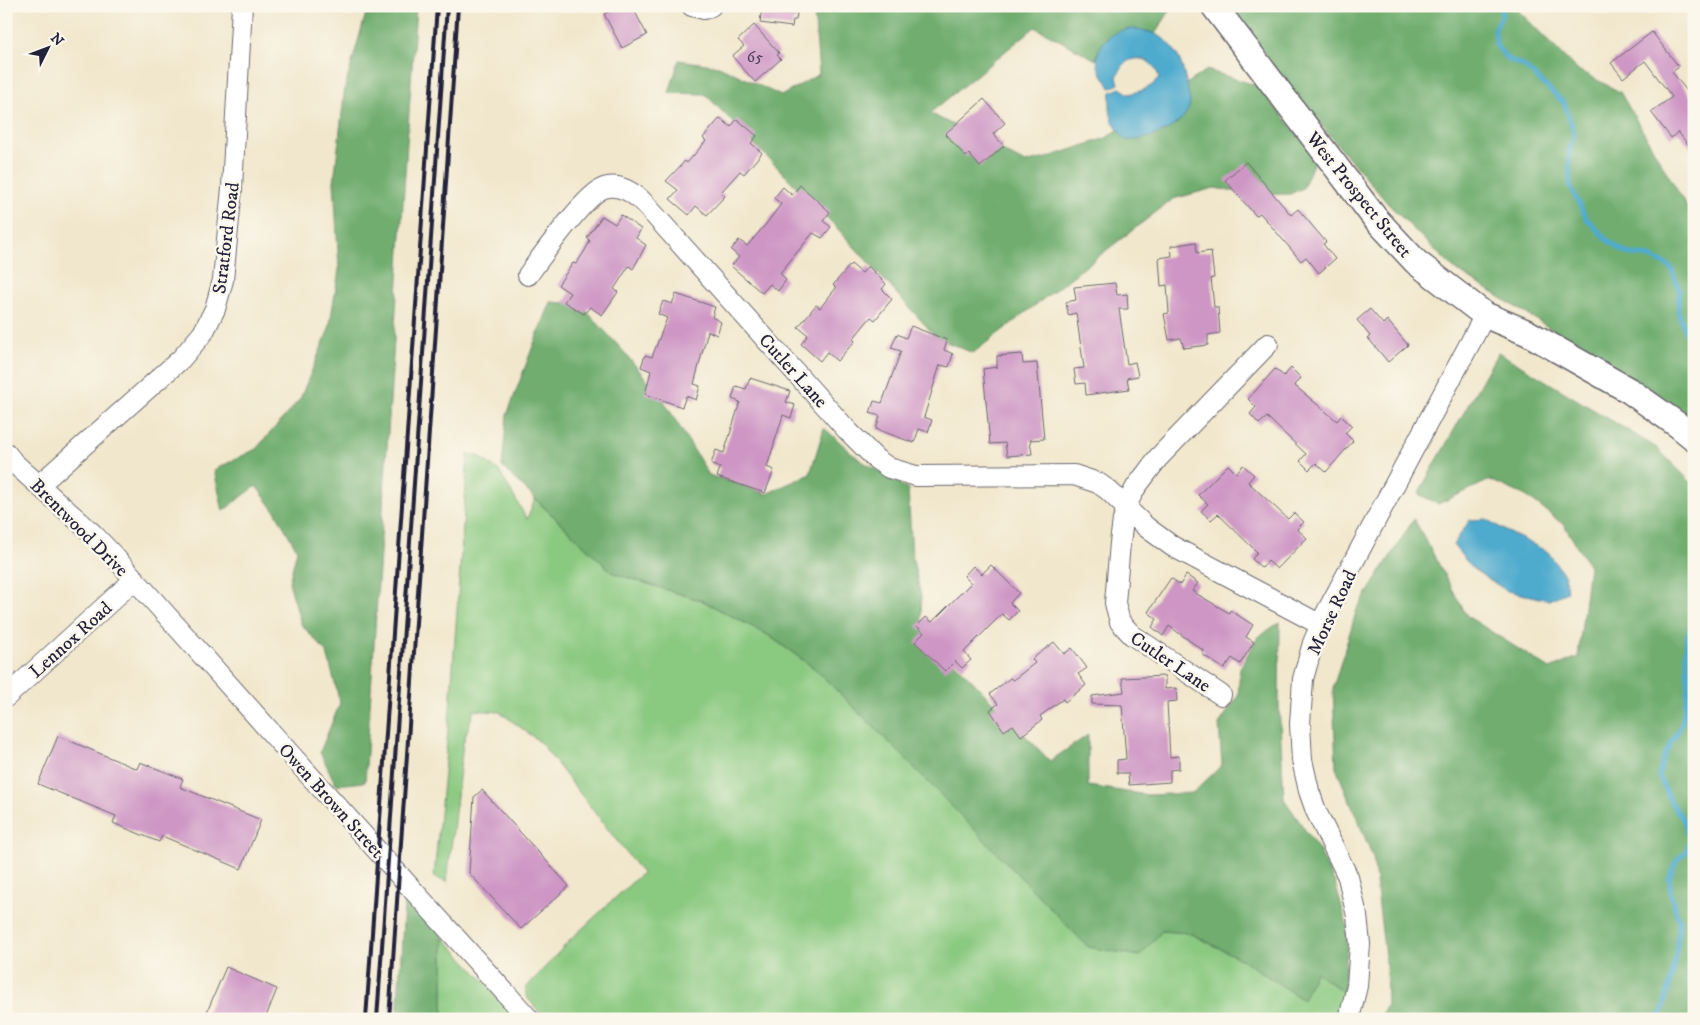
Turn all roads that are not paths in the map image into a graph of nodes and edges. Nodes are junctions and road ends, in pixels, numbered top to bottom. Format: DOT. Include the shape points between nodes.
graph roads {
  1 [pos="242,6"];
  2 [pos="692,6"];
  3 [pos="711,6"];
  4 [pos="1214,6"];
  5 [pos="528,275"];
  6 [pos="1485,315"];
  7 [pos="1268,344"];
  8 [pos="1694,438"];
  9 [pos="6,453"];
  10 [pos="39,485"];
  11 [pos="1127,507"];
  12 [pos="134,580"];
  13 [pos="1321,625"];
  14 [pos="1221,696"];
  15 [pos="6,697"];
  16 [pos="530,1019"];
  17 [pos="1349,1019"];
  1 -- 10 [label="street, Stratford Road" via="232,188 223,280 215,309 203,333 181,359"];
  2 -- 3 [label="street" via="704,9"];
  4 -- 6 [label="street, West Prospect Street" via="1375,218 1416,262"];
  5 -- 11 [label="street, Cutler Lane" via="589,199 603,188 622,188 642,201 876,460 889,468 916,476 1074,475 1098,483"];
  6 -- 8 [label="street, West Prospect Street" via="1528,333 1630,391"];
  6 -- 13 [label="street, Morse Road"];
  7 -- 11 [label="street, Cutler Lane" via="1158,458 1136,487"];
  9 -- 10 [label="street, Brentwood Drive"];
  10 -- 12 [label="street, Brentwood Drive" via="93,534"];
  11 -- 13 [label="street, Cutler Lane" via="1146,527 1172,546"];
  11 -- 14 [label="street, Cutler Lane" via="1115,603 1120,622 1132,635"];
  12 -- 15 [label="street, Lennox Road"];
  12 -- 16 [label="street, Owen Brown Street"];
  13 -- 17 [label="street, Morse Road" via="1303,679 1302,760 1316,811 1348,877 1357,916 1360,944 1357,986"];
}
